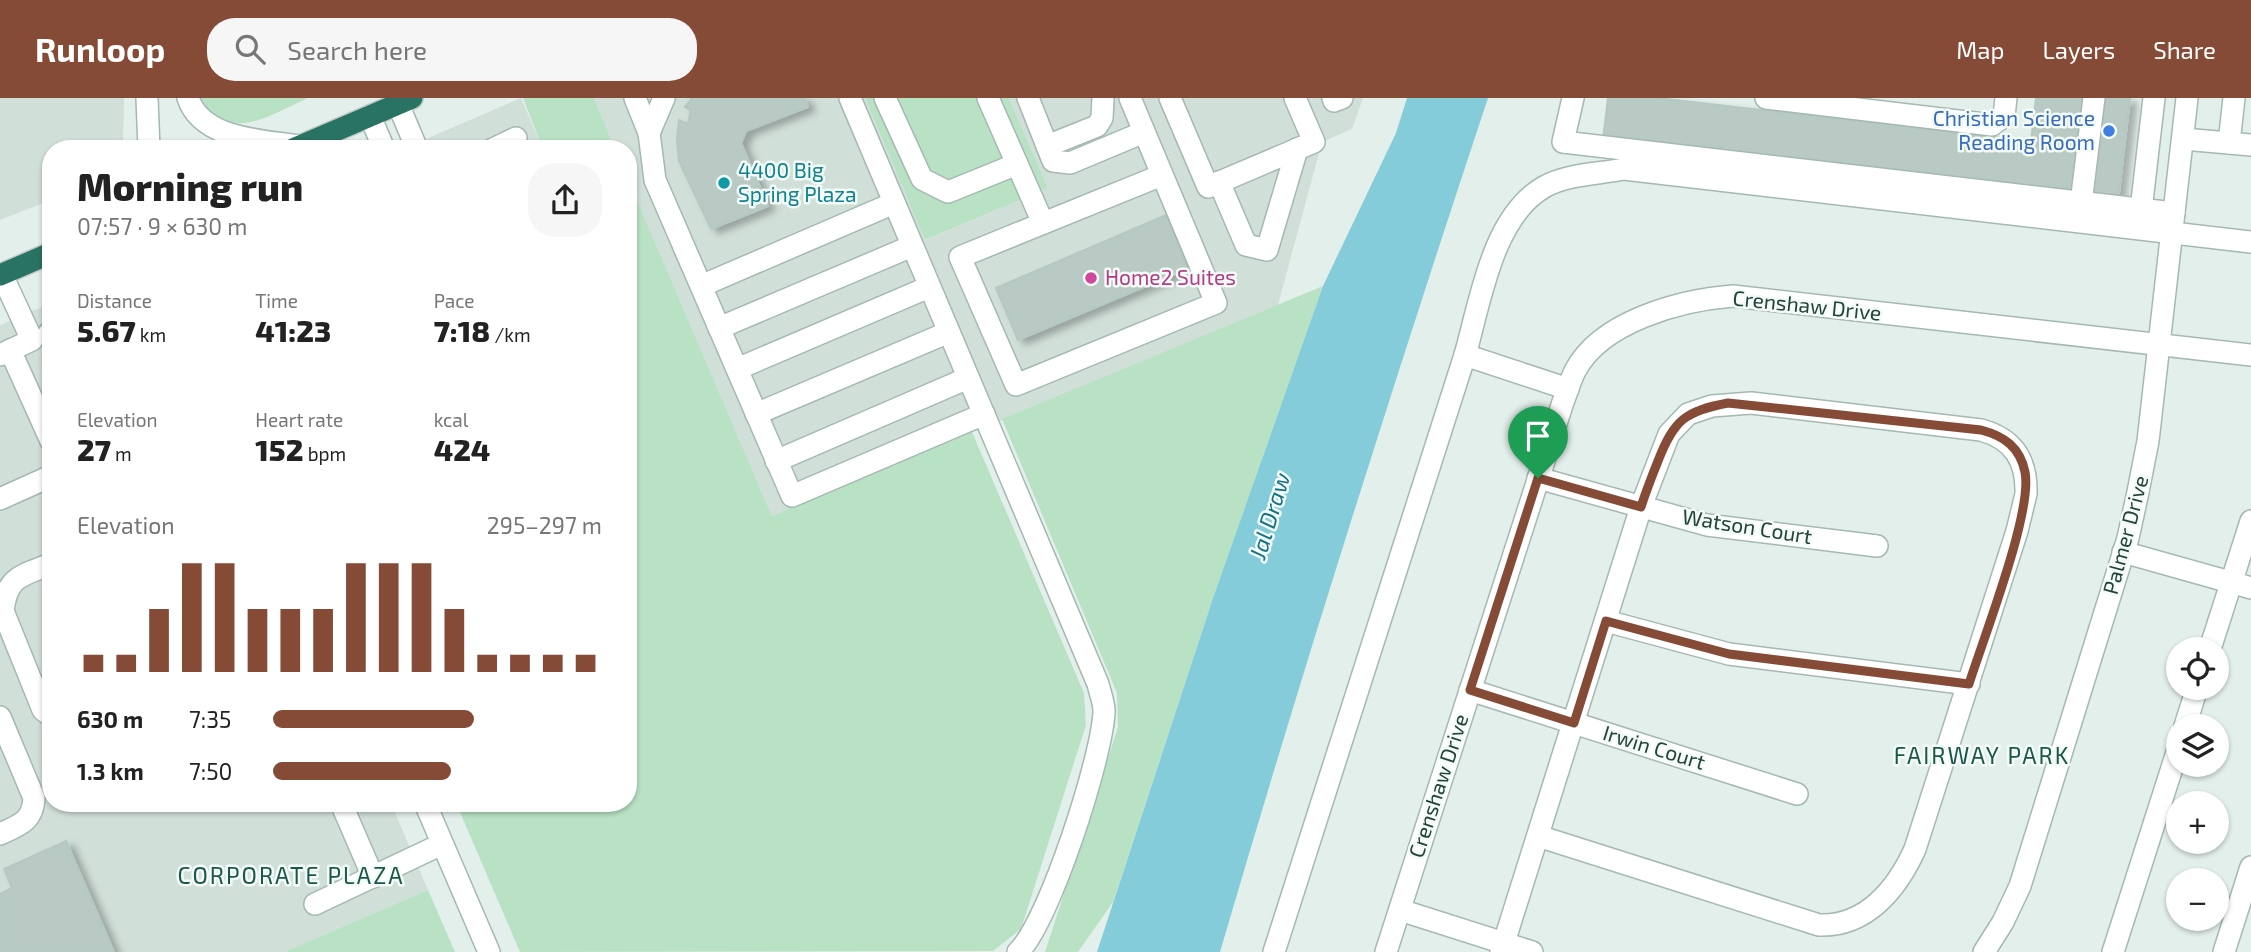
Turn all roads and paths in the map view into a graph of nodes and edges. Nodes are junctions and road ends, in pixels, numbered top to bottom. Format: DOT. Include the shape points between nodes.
graph roads {
  1 [pos="147,98"];
  2 [pos="188,98"];
  3 [pos="635,98"];
  4 [pos="664,98"];
  5 [pos="850,98"];
  6 [pos="885,98"];
  7 [pos="988,98"];
  8 [pos="1028,98"];
  9 [pos="1130,98"];
  10 [pos="1170,98"];
  11 [pos="1295,98"];
  12 [pos="1332,98"];
  13 [pos="1342,98"];
  14 [pos="1573,98"];
  15 [pos="1766,98"];
  16 [pos="2006,98"];
  17 [pos="2094,98"];
  18 [pos="2154,98"];
  19 [pos="2187,98"];
  20 [pos="2234,98"];
  21 [pos="405,101"];
  22 [pos="1098,102"];
  23 [pos="370,116"];
  24 [pos="1144,132"];
  25 [pos="649,133"];
  26 [pos="516,138"];
  27 [pos="2183,138"];
  28 [pos="149,140"];
  29 [pos="259,140"];
  30 [pos="314,140"];
  31 [pos="380,140"];
  32 [pos="414,140"];
  33 [pos="512,140"];
  34 [pos="2229,143"];
  35 [pos="2251,145"];
  36 [pos="1047,146"];
  37 [pos="1297,149"];
  38 [pos="1017,164"];
  39 [pos="1162,175"];
  40 [pos="1219,182"];
  41 [pos="2081,203"];
  42 [pos="894,204"];
  43 [pos="2141,210"];
  44 [pos="2173,222"];
  45 [pos="1043,223"];
  46 [pos="2251,242"];
  47 [pos="912,246"];
  48 [pos="42,257"];
  49 [pos="1,275"];
  50 [pos="701,286"];
  51 [pos="929,287"];
  52 [pos="719,328"];
  53 [pos="42,331"];
  54 [pos="949,332"];
  55 [pos="42,338"];
  56 [pos="2159,344"];
  57 [pos="5,352"];
  58 [pos="1465,355"];
  59 [pos="2251,355"];
  60 [pos="737,369"];
  61 [pos="968,378"];
  62 [pos="1568,389"];
  63 [pos="756,414"];
  64 [pos="984,414"];
  65 [pos="42,424"];
  66 [pos="776,461"];
  67 [pos="1538,478"];
  68 [pos="42,480"];
  69 [pos="0,499"];
  70 [pos="1641,507"];
  71 [pos="2251,521"];
  72 [pos="1877,546"];
  73 [pos="2123,552"];
  74 [pos="42,568"];
  75 [pos="2241,585"];
  76 [pos="1606,621"];
  77 [pos="2216,637"];
  78 [pos="1969,684"];
  79 [pos="1470,690"];
  80 [pos="42,708"];
  81 [pos="0,717"];
  82 [pos="1574,723"];
  83 [pos="2169,777"];
  84 [pos="1797,794"];
  85 [pos="345,812"];
  86 [pos="429,812"];
  87 [pos="0,834"];
  88 [pos="1538,836"];
  89 [pos="443,844"];
  90 [pos="2251,867"];
  91 [pos="373,877"];
  92 [pos="316,904"];
  93 [pos="1400,910"];
  94 [pos="1503,948"];
  95 [pos="489,952"];
  96 [pos="1018,952"];
  97 [pos="1274,952"];
  98 [pos="1386,952"];
  99 [pos="1532,952"];
  100 [pos="1984,952"];
  101 [pos="2113,952"];
  102 [pos="2224,952"];
  1 -- 28 [label="street"];
  2 -- 29 [label="street" via="207,125"];
  3 -- 25 [label="street"];
  4 -- 25 [label="street"];
  5 -- 42 [label="street"];
  6 -- 38 [label="street" via="922,179 948,192"];
  7 -- 38 [label="street"];
  8 -- 36 [label="street"];
  9 -- 24 [label="street"];
  10 -- 40 [label="street" via="1208,187"];
  11 -- 37 [label="street" via="1314,142"];
  12 -- 13 [label="street" via="1334,102"];
  14 -- 41 [label="street" via="1563,142"];
  15 -- 16 [label="street" via="1992,125 2004,116"];
  17 -- 41 [label="street"];
  18 -- 43 [label="street"];
  19 -- 27 [label="street, Palmer Drive"];
  20 -- 34 [label="street"];
  21 -- 23 [label="highway"];
  21 -- 32 [label="street"];
  22 -- 36 [label="street" via="1102,118 1097,125"];
  23 -- 30 [label="highway"];
  23 -- 31 [label="street"];
  24 -- 36 [label="street" via="1070,163 1054,161"];
  24 -- 39 [label="street"];
  25 -- 50 [label="street" via="655,180"];
  26 -- 33 [label="street"];
  27 -- 34 [label="street"];
  27 -- 44 [label="street, Palmer Drive"];
  34 -- 35 [label="street"];
  37 -- 40 [label="street"];
  37 -- 40 [label="street" via="1267,250 1246,245"];
  38 -- 45 [label="street"];
  39 -- 45 [label="street"];
  39 -- 45 [label="street" via="1216,303 1016,385 960,257"];
  41 -- 43 [label="street"];
  42 -- 47 [label="street"];
  42 -- 50 [label="street"];
  43 -- 44 [label="street"];
  44 -- 46 [label="street"];
  44 -- 56 [label="street, Palmer Drive"];
  44 -- 58 [label="street" via="1624,169 1563,179 1542,188 1498,241"];
  47 -- 51 [label="street"];
  47 -- 52 [label="street"];
  48 -- 49 [label="highway"];
  49 -- 53 [label="street"];
  50 -- 52 [label="street"];
  51 -- 54 [label="street"];
  51 -- 60 [label="street"];
  52 -- 60 [label="street"];
  54 -- 61 [label="street"];
  54 -- 63 [label="street"];
  55 -- 57 [label="street"];
  56 -- 59 [label="street, Crenshaw Drive"];
  56 -- 62 [label="street, Crenshaw Drive" via="1773,300 1709,298 1675,304 1605,338 1574,371"];
  56 -- 73 [label="street, Palmer Drive" via="2148,440"];
  57 -- 65 [label="street"];
  58 -- 62 [label="street"];
  58 -- 97 [label="street"];
  60 -- 63 [label="street"];
  61 -- 64 [label="street"];
  61 -- 66 [label="street"];
  62 -- 67 [label="street, Crenshaw Drive"];
  63 -- 66 [label="street"];
  64 -- 66 [label="street" via="792,496"];
  64 -- 96 [label="street" via="1098,684 1104,709 1078,822 1036,930"];
  67 -- 70 [label="street, Watson Court"];
  67 -- 79 [label="street, Crenshaw Drive"];
  68 -- 69 [label="street"];
  70 -- 72 [label="street, Watson Court" via="1724,528"];
  70 -- 76 [label="street"];
  70 -- 78 [label="street" via="1668,434 1688,414 1712,406 1765,405 1981,430 2002,437 2014,447 2022,464 2026,494"];
  71 -- 75 [label="street"];
  73 -- 75 [label="street"];
  73 -- 100 [label="street, Palmer Drive" via="2020,886"];
  74 -- 80 [label="street" via="15,578 5,594 3,611"];
  75 -- 77 [label="street"];
  76 -- 78 [label="street" via="1729,654"];
  76 -- 82 [label="street"];
  78 -- 88 [label="street" via="1907,867 1867,912 1847,923 1819,925 1800,920"];
  79 -- 82 [label="street, Irwin Court"];
  79 -- 93 [label="street, Crenshaw Drive"];
  81 -- 87 [label="street" via="34,797 26,822"];
  82 -- 84 [label="street, Irwin Court"];
  82 -- 88 [label="street"];
  83 -- 101 [label="street"];
  85 -- 91 [label="street"];
  86 -- 89 [label="street"];
  88 -- 94 [label="street"];
  89 -- 91 [label="street"];
  89 -- 95 [label="street"];
  90 -- 102 [label="street"];
  91 -- 92 [label="street"];
  93 -- 94 [label="street"];
  93 -- 98 [label="street, Crenshaw Drive"];
  94 -- 99 [label="street"];
}
